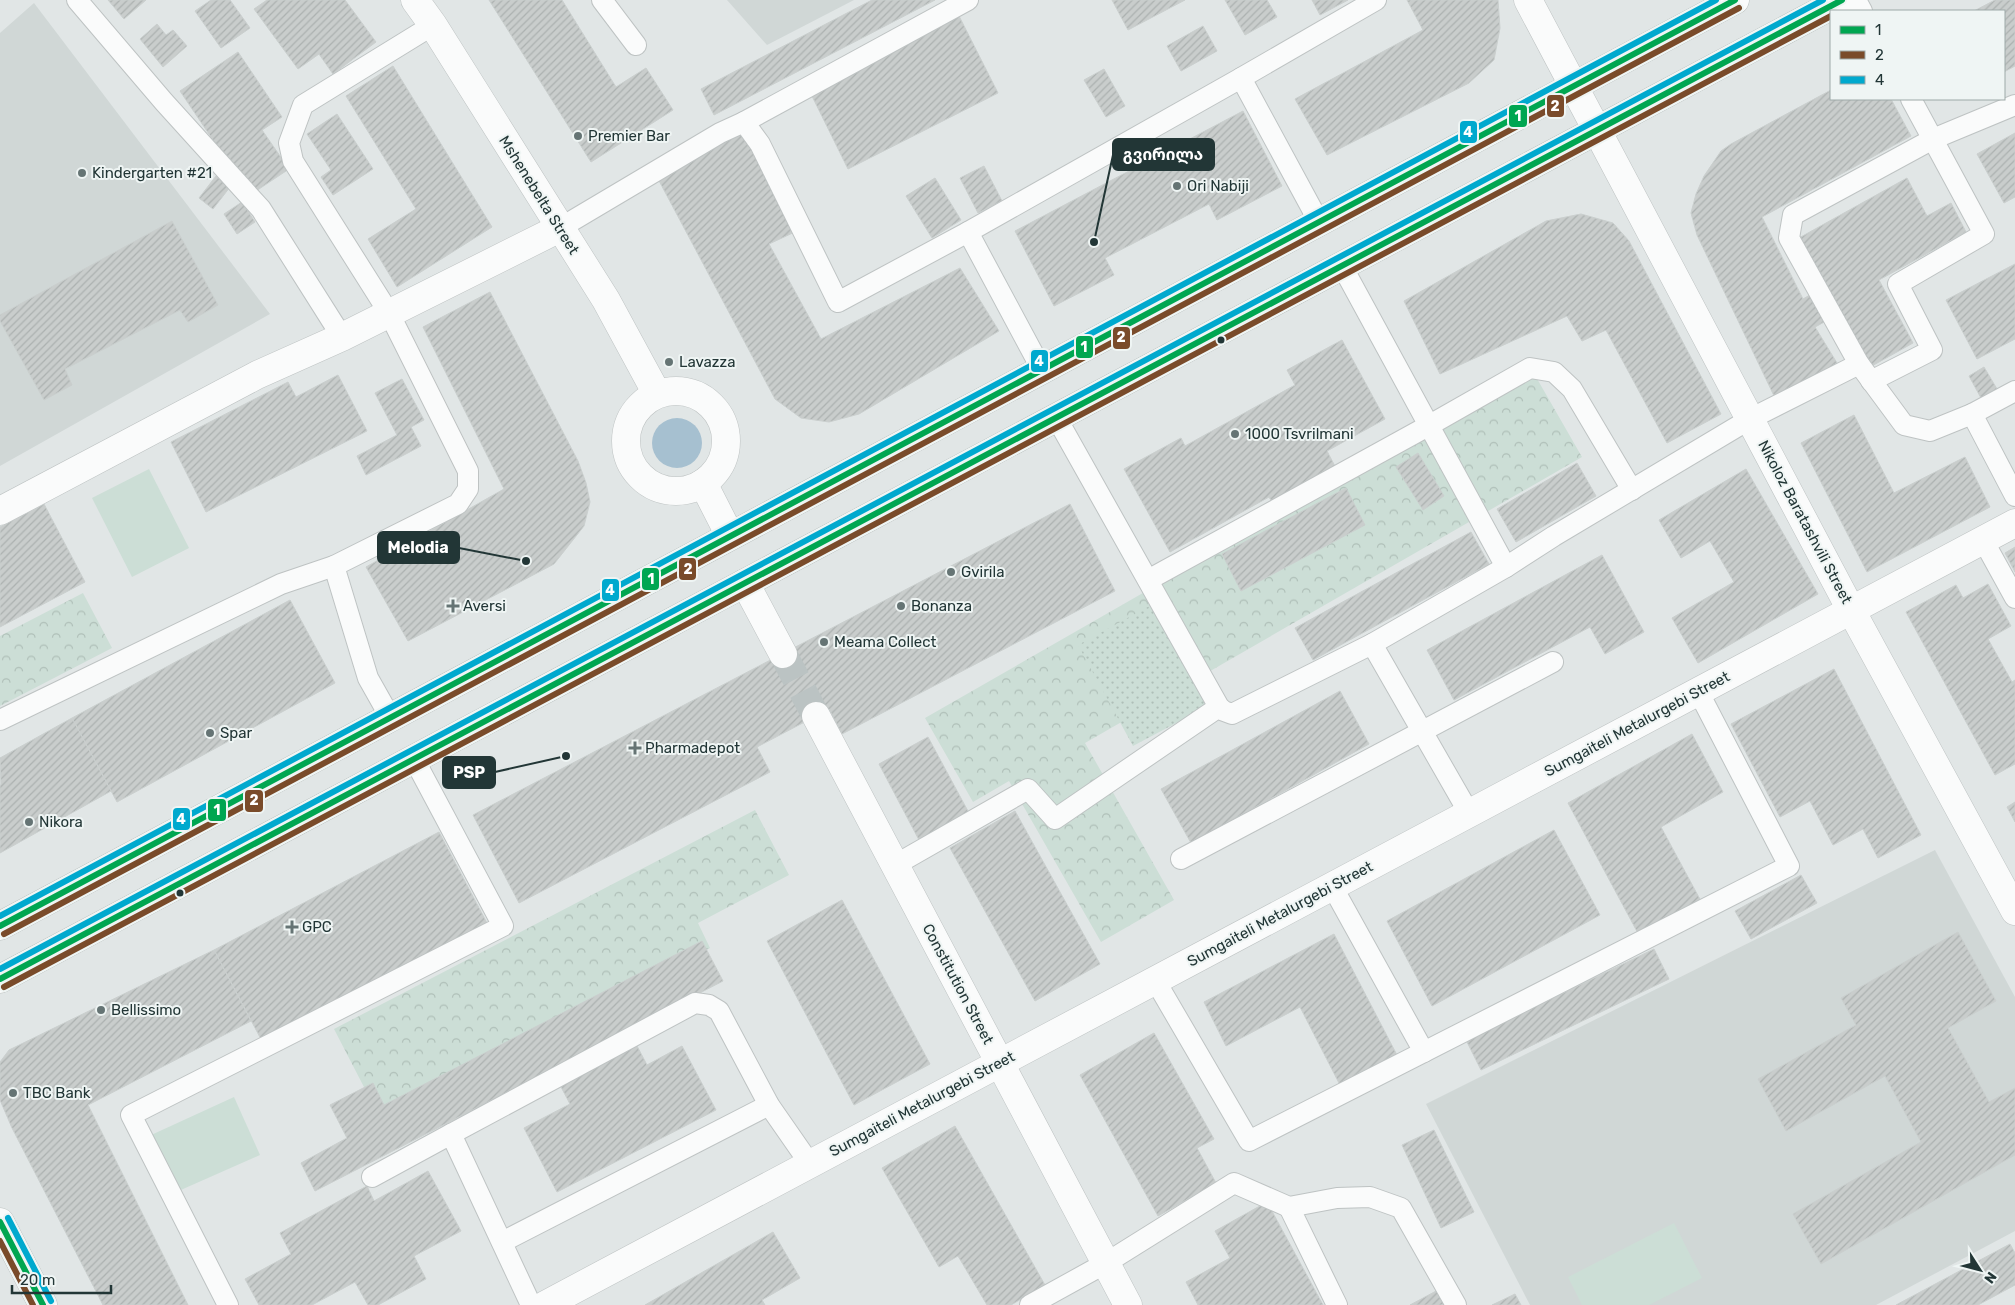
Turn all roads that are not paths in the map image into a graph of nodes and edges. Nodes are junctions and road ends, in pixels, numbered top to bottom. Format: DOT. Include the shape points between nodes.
graph roads {
  1 [pos="77,0"];
  2 [pos="415,0"];
  3 [pos="602,0"];
  4 [pos="968,0"];
  5 [pos="1376,0"];
  6 [pos="1528,0"];
  7 [pos="1735,0"];
  8 [pos="1842,0"];
  9 [pos="433,25"];
  10 [pos="636,45"];
  11 [pos="1241,78"];
  12 [pos="1574,86"];
  13 [pos="1912,100"];
  14 [pos="2015,105"];
  15 [pos="744,122"];
  16 [pos="1598,130"];
  17 [pos="1933,140"];
  18 [pos="1318,222"];
  19 [pos="560,228"];
  20 [pos="968,232"];
  21 [pos="1342,266"];
  22 [pos="389,313"];
  23 [pos="342,337"];
  24 [pos="1859,364"];
  25 [pos="1042,370"];
  26 [pos="1871,381"];
  27 [pos="2015,391"];
  28 [pos="657,394"];
  29 [pos="1972,414"];
  30 [pos="1056,417"];
  31 [pos="1750,419"];
  32 [pos="1428,426"];
  33 [pos="703,483"];
  34 [pos="1632,490"];
  35 [pos="2015,496"];
  36 [pos="0,511"];
  37 [pos="2015,523"];
  38 [pos="730,536"];
  39 [pos="1983,540"];
  40 [pos="334,566"];
  41 [pos="1506,567"];
  42 [pos="1148,580"];
  43 [pos="745,583"];
  44 [pos="2015,598"];
  45 [pos="1851,610"];
  46 [pos="1372,644"];
  47 [pos="783,654"];
  48 [pos="1553,662"];
  49 [pos="1698,691"];
  50 [pos="1219,707"];
  51 [pos="816,716"];
  52 [pos="390,717"];
  53 [pos="0,720"];
  54 [pos="1422,732"];
  55 [pos="414,759"];
  56 [pos="1469,813"];
  57 [pos="1182,859"];
  58 [pos="896,865"];
  59 [pos="1332,886"];
  60 [pos="2015,911"];
  61 [pos="0,926"];
  62 [pos="0,978"];
  63 [pos="1155,980"];
  64 [pos="1424,1052"];
  65 [pos="1000,1064"];
  66 [pos="769,1106"];
  67 [pos="451,1134"];
  68 [pos="810,1164"];
  69 [pos="372,1177"];
  70 [pos="1289,1206"];
  71 [pos="2,1232"];
  72 [pos="502,1242"];
  73 [pos="1106,1263"];
  74 [pos="43,1305"];
  75 [pos="228,1305"];
  76 [pos="531,1305"];
  77 [pos="544,1305"];
  78 [pos="1030,1305"];
  79 [pos="1128,1305"];
  80 [pos="1337,1305"];
  81 [pos="1456,1305"];
  1 -- 23 [label="lane" via="261,209"];
  2 -- 9 [label="street, Mshenebelta Street"];
  3 -- 10 [label="lane"];
  4 -- 15 [label="lane"];
  5 -- 11 [label="lane"];
  6 -- 12 [label="street, Nikoloz Baratashvili Street"];
  7 -- 12 [label="street"];
  8 -- 16 [label="street"];
  9 -- 19 [label="street, Mshenebelta Street"];
  9 -- 22 [label="lane" via="303,105 289,143 293,161"];
  11 -- 18 [label="lane"];
  11 -- 20 [label="lane"];
  12 -- 16 [label="street, Nikoloz Baratashvili Street"];
  12 -- 18 [label="street"];
  13 -- 17 [label="lane"];
  14 -- 17 [label="lane"];
  15 -- 19 [label="lane"];
  15 -- 20 [label="lane" via="760,144 838,302"];
  16 -- 21 [label="street"];
  16 -- 31 [label="street, Nikoloz Baratashvili Street"];
  17 -- 24 [label="lane" via="1793,215 1790,238"];
  17 -- 26 [label="lane" via="1984,234 1898,284 1932,350"];
  18 -- 25 [label="street"];
  19 -- 22 [label="street"];
  19 -- 28 [label="street, Mshenebelta Street" via="606,300"];
  20 -- 25 [label="lane"];
  21 -- 30 [label="street"];
  21 -- 32 [label="lane"];
  22 -- 23 [label="street"];
  22 -- 40 [label="lane" via="468,471 468,489 458,504"];
  23 -- 36 [label="street" via="257,376"];
  24 -- 26 [label="lane"];
  24 -- 31 [label="lane"];
  25 -- 38 [label="street"];
  26 -- 29 [label="lane" via="1904,425 1930,431"];
  27 -- 29 [label="lane"];
  28 -- 33 [label="street" via="672,390 689,391 716,409 724,424 727,441 724,457 716,472"];
  28 -- 33 [label="street" via="642,403 626,432 631,464 641,478 656,487 688,490"];
  29 -- 35 [label="lane"];
  30 -- 42 [label="lane"];
  30 -- 43 [label="street"];
  31 -- 34 [label="lane"];
  31 -- 45 [label="street, Nikoloz Baratashvili Street"];
  32 -- 34 [label="lane" via="1530,368 1554,372 1572,390"];
  32 -- 41 [label="lane"];
  32 -- 42 [label="lane"];
  33 -- 38 [label="street"];
  34 -- 41 [label="lane"];
  37 -- 39 [label="street, Sumgaiteli Metalurgebi Street"];
  38 -- 52 [label="street"];
  39 -- 44 [label="lane"];
  39 -- 45 [label="street, Sumgaiteli Metalurgebi Street"];
  40 -- 52 [label="lane" via="368,678"];
  40 -- 53 [label="lane" via="280,584"];
  41 -- 46 [label="lane"];
  42 -- 50 [label="lane"];
  43 -- 47 [label="street"];
  43 -- 55 [label="street"];
  45 -- 49 [label="street, Sumgaiteli Metalurgebi Street"];
  45 -- 60 [label="street, Nikoloz Baratashvili Street"];
  46 -- 50 [label="lane" via="1232,714"];
  46 -- 54 [label="lane"];
  48 -- 54 [label="lane"];
  49 -- 56 [label="street, Sumgaiteli Metalurgebi Street"];
  49 -- 64 [label="lane" via="1789,866"];
  50 -- 58 [label="lane" via="1055,819 1028,789"];
  51 -- 58 [label="street, Constitution Street"];
  52 -- 61 [label="street"];
  54 -- 56 [label="lane"];
  54 -- 57 [label="lane"];
  55 -- 62 [label="street"];
  55 -- 75 [label="lane" via="503,926 131,1115"];
  56 -- 59 [label="street, Sumgaiteli Metalurgebi Street"];
  58 -- 65 [label="street, Constitution Street"];
  59 -- 63 [label="street, Sumgaiteli Metalurgebi Street"];
  59 -- 64 [label="lane"];
  63 -- 64 [label="lane" via="1249,1141"];
  63 -- 65 [label="street, Sumgaiteli Metalurgebi Street"];
  65 -- 68 [label="street, Sumgaiteli Metalurgebi Street"];
  65 -- 73 [label="street, Constitution Street"];
  66 -- 67 [label="lane" via="719,1011 709,1005 694,1003"];
  66 -- 68 [label="lane"];
  66 -- 72 [label="lane"];
  67 -- 69 [label="lane"];
  67 -- 72 [label="lane"];
  68 -- 77 [label="street, Sumgaiteli Metalurgebi Street"];
  70 -- 73 [label="lane" via="1234,1183"];
  70 -- 80 [label="lane"];
  70 -- 81 [label="lane" via="1337,1198 1370,1197 1401,1208"];
  71 -- 74 [label="street"];
  72 -- 76 [label="lane"];
  73 -- 78 [label="lane"];
  73 -- 79 [label="street, Constitution Street"];
}
